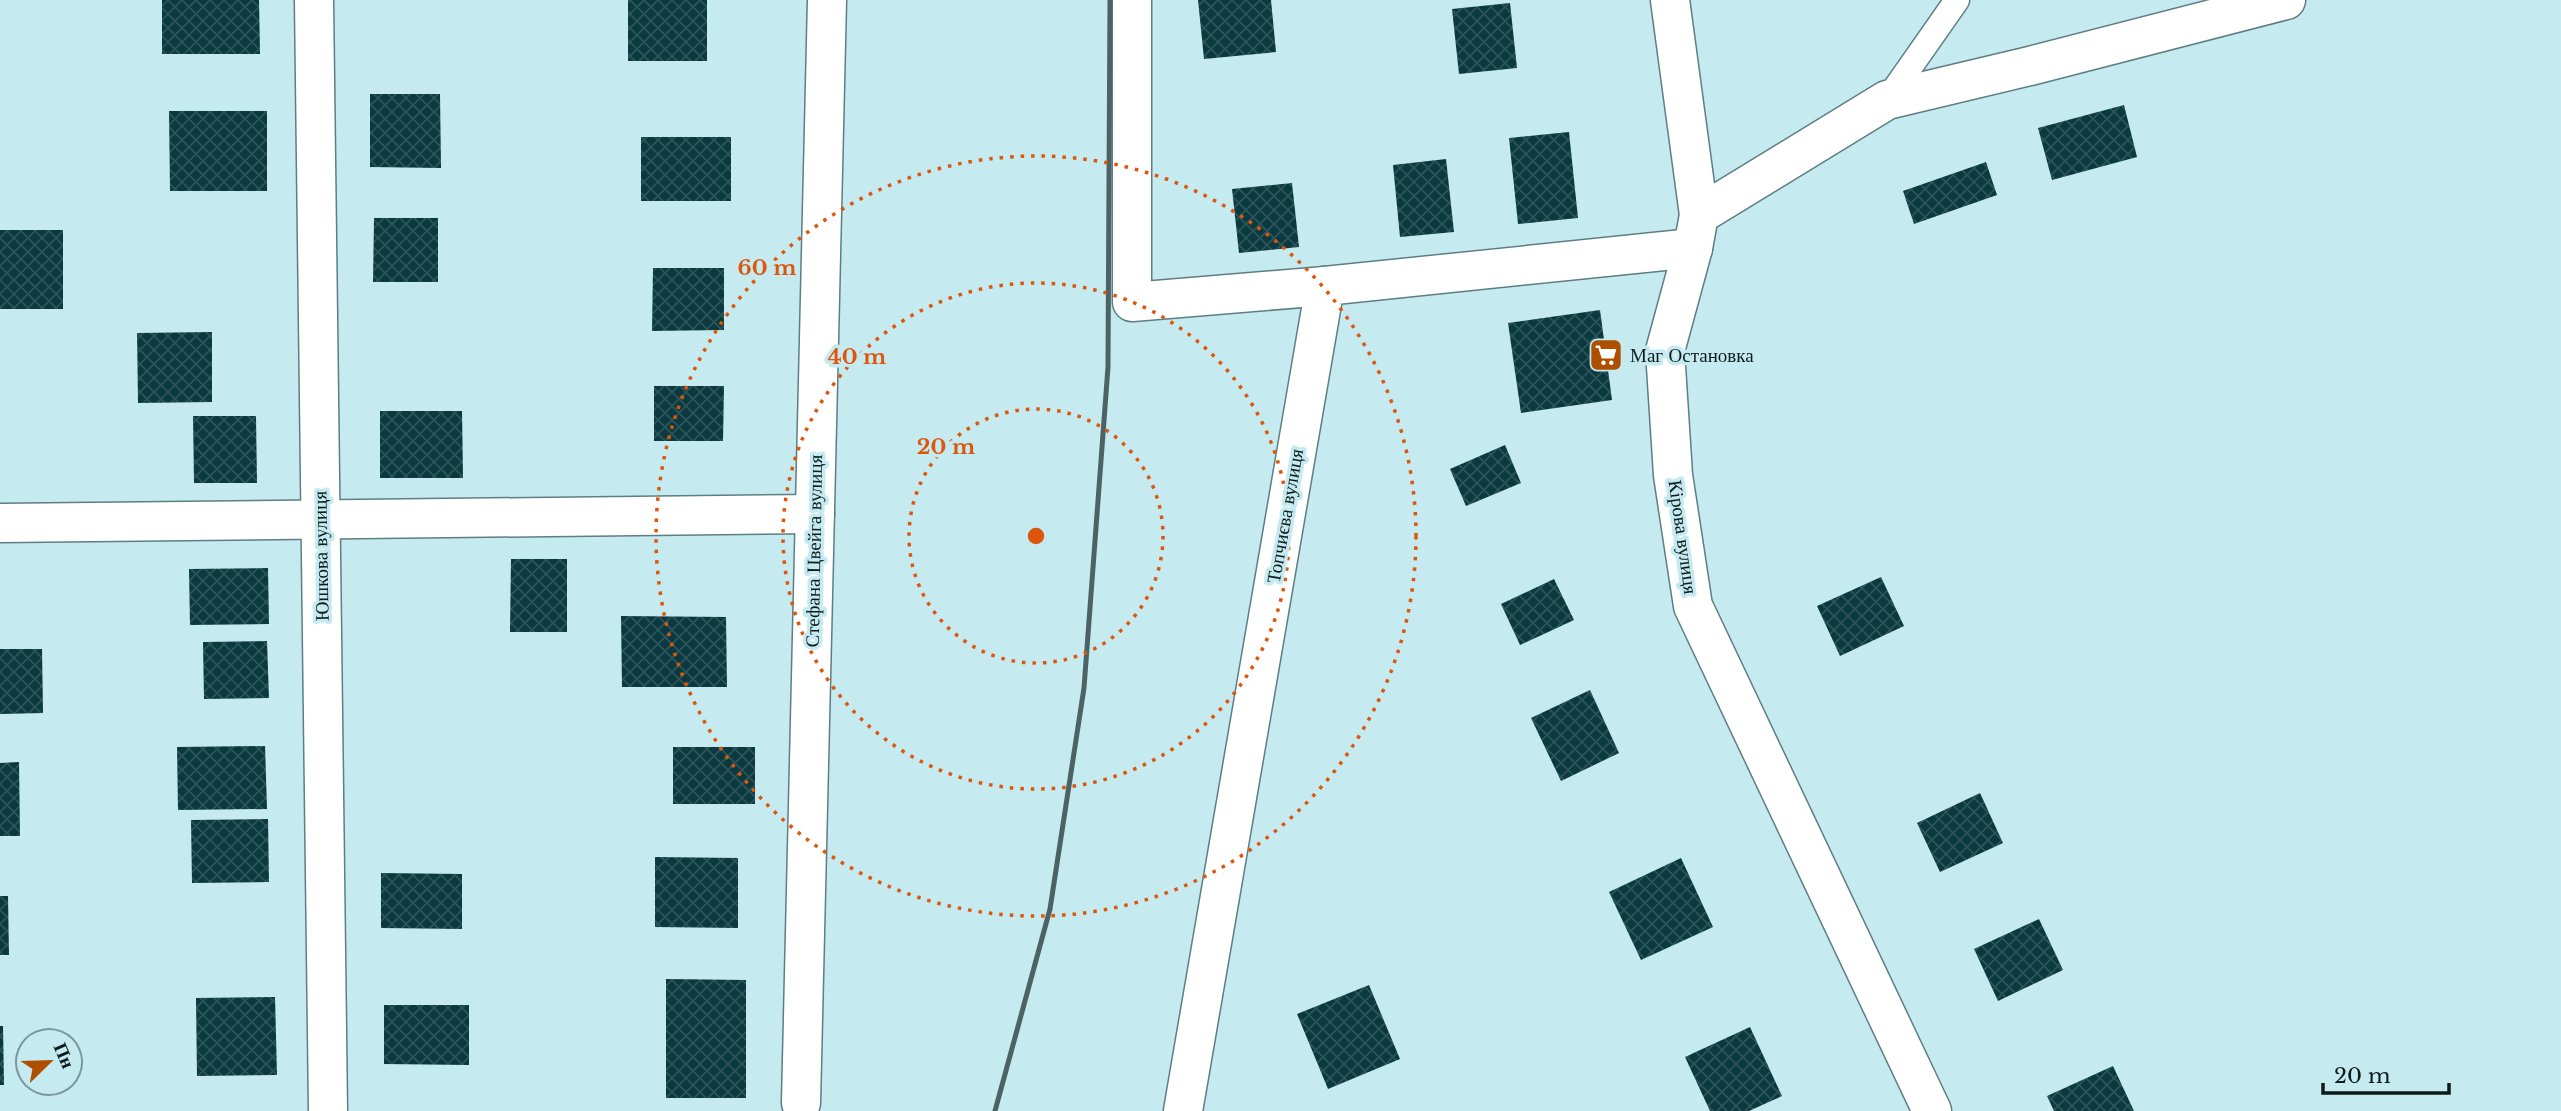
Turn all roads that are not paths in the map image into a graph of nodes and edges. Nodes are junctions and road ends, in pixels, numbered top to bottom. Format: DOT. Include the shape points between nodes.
graph roads {
  1 [pos="314,0"];
  2 [pos="827,0"];
  3 [pos="1132,0"];
  4 [pos="1670,0"];
  5 [pos="1958,0"];
  6 [pos="2286,0"];
  7 [pos="1887,100"];
  8 [pos="1696,231"];
  9 [pos="1325,286"];
  10 [pos="815,514"];
  11 [pos="321,521"];
  12 [pos="0,523"];
  13 [pos="801,1103"];
  14 [pos="328,1111"];
  15 [pos="1183,1111"];
  16 [pos="1932,1111"];
  1 -- 11 [label="street, Юшкова вулиця"];
  2 -- 10 [label="street, Стефана Цвейга вулиця"];
  3 -- 9 [label="street" via="1132,302"];
  4 -- 8 [label="street, Кірова вулиця"];
  5 -- 7 [label="lane"];
  6 -- 7 [label="street"];
  7 -- 8 [label="street"];
  8 -- 9 [label="street"];
  8 -- 16 [label="street, Кірова вулиця" via="1665,351 1673,475 1693,606"];
  9 -- 15 [label="street, Топчиєва вулиця"];
  10 -- 11 [label="street"];
  10 -- 13 [label="street, Стефана Цвейга вулиця"];
  11 -- 12 [label="street"];
  11 -- 14 [label="street, Юшкова вулиця"];
}
